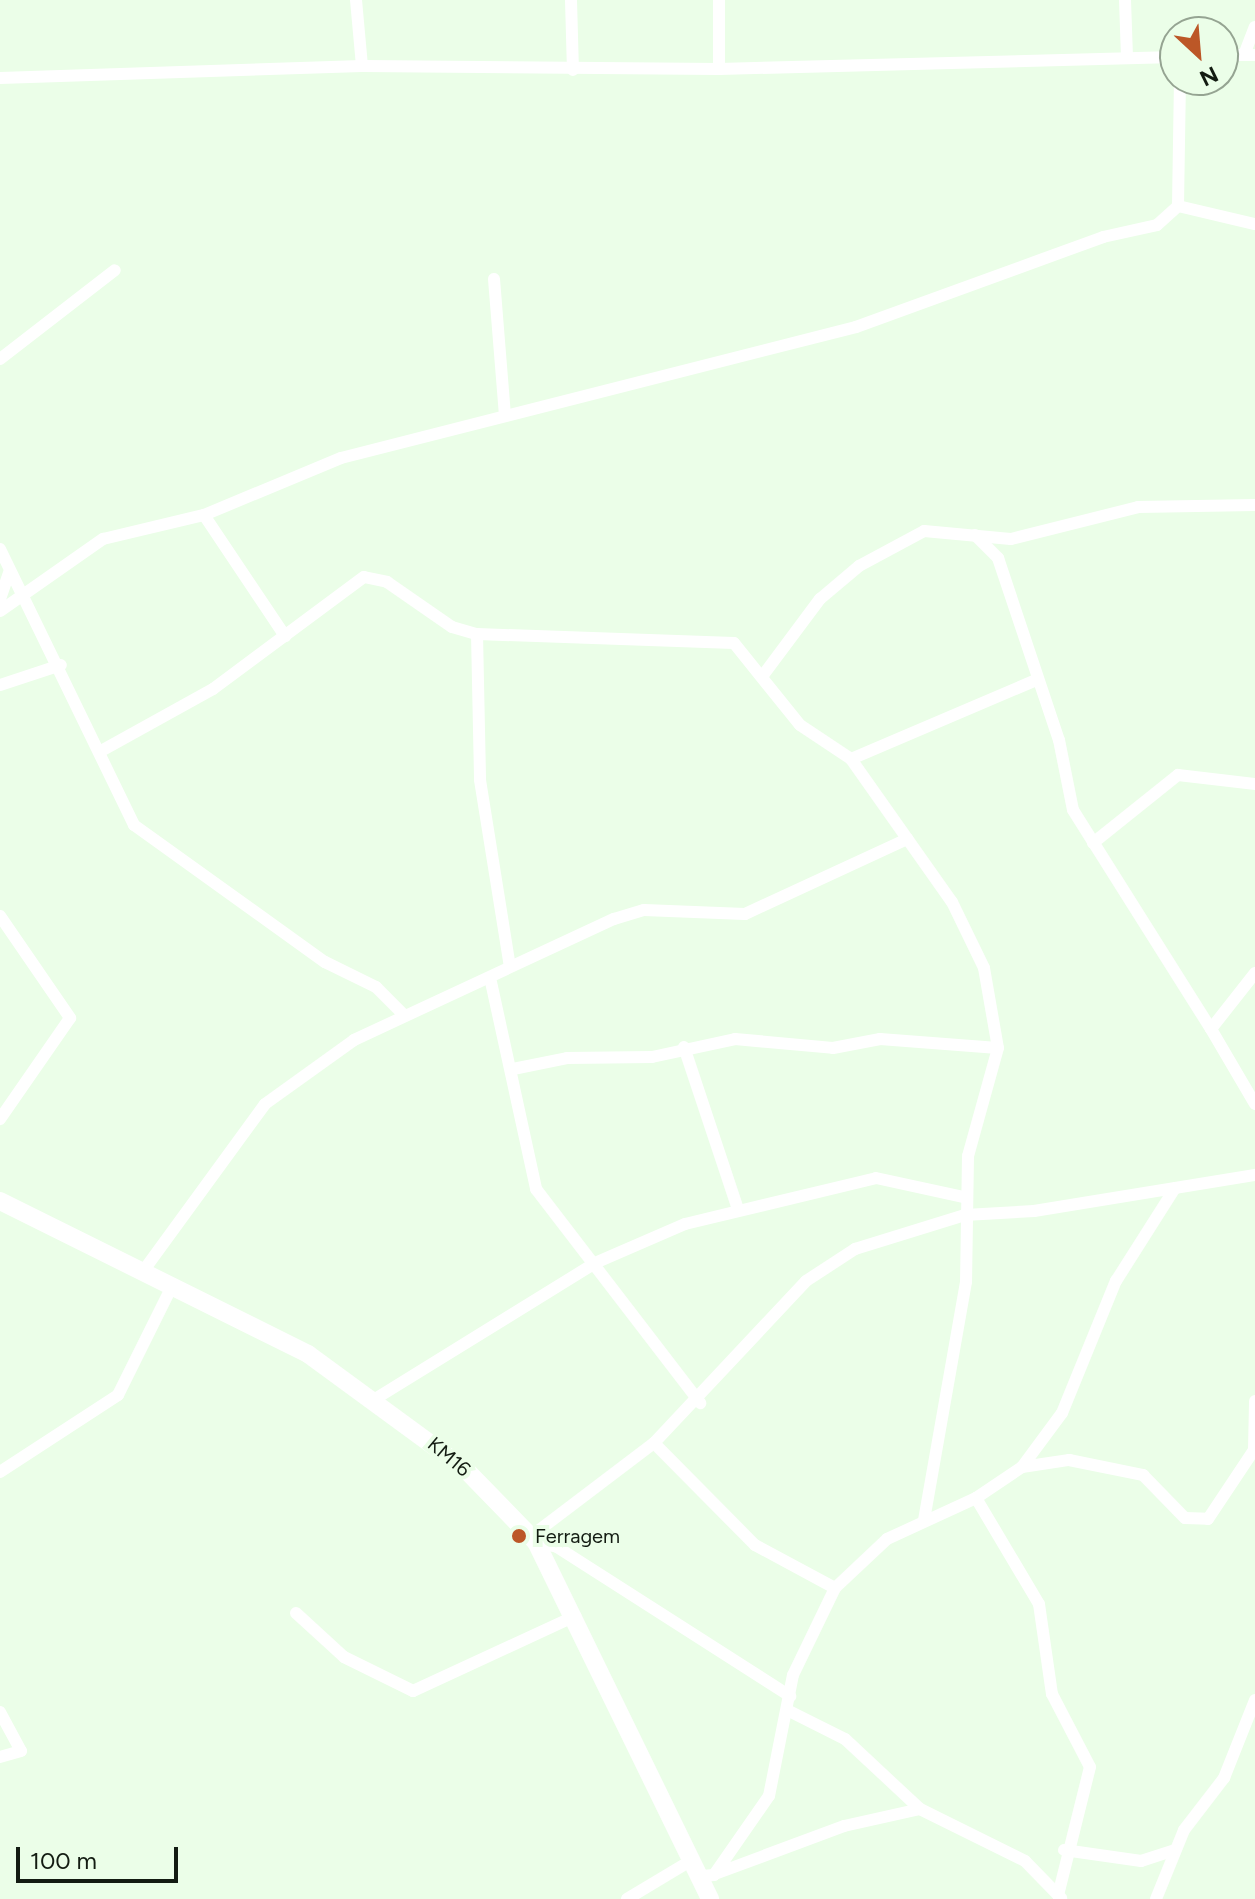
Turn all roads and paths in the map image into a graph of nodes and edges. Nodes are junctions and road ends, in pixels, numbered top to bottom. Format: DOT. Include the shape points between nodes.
graph roads {
  1 [pos="356,0"];
  2 [pos="571,0"];
  3 [pos="719,0"];
  4 [pos="1125,0"];
  5 [pos="1255,27"];
  6 [pos="1249,55"];
  7 [pos="1127,57"];
  8 [pos="1159,57"];
  9 [pos="362,66"];
  10 [pos="719,69"];
  11 [pos="573,70"];
  12 [pos="0,78"];
  13 [pos="1180,96"];
  14 [pos="1178,206"];
  15 [pos="1255,224"];
  16 [pos="115,270"];
  17 [pos="494,279"];
  18 [pos="0,359"];
  19 [pos="505,415"];
  20 [pos="1255,505"];
  21 [pos="204,515"];
  22 [pos="975,535"];
  23 [pos="0,549"];
  24 [pos="9,573"];
  25 [pos="27,596"];
  26 [pos="0,599"];
  27 [pos="0,611"];
  28 [pos="477,634"];
  29 [pos="285,636"];
  30 [pos="61,665"];
  31 [pos="764,674"];
  32 [pos="1036,680"];
  33 [pos="0,685"];
  34 [pos="101,751"];
  35 [pos="851,759"];
  36 [pos="1255,784"];
  37 [pos="907,839"];
  38 [pos="1093,843"];
  39 [pos="0,916"];
  40 [pos="510,967"];
  41 [pos="1255,973"];
  42 [pos="491,982"];
  43 [pos="403,1014"];
  44 [pos="1211,1029"];
  45 [pos="684,1047"];
  46 [pos="998,1048"];
  47 [pos="513,1069"];
  48 [pos="1255,1104"];
  49 [pos="0,1119"];
  50 [pos="1255,1175"];
  51 [pos="1175,1188"];
  52 [pos="964,1197"];
  53 [pos="0,1201"];
  54 [pos="738,1209"];
  55 [pos="965,1215"];
  56 [pos="595,1263"];
  57 [pos="144,1270"];
  58 [pos="173,1284"];
  59 [pos="375,1399"];
  60 [pos="1255,1401"];
  61 [pos="700,1403"];
  62 [pos="654,1443"];
  63 [pos="1252,1463"];
  64 [pos="1022,1467"];
  65 [pos="0,1472"];
  66 [pos="976,1498"];
  67 [pos="924,1521"];
  68 [pos="533,1539"];
  69 [pos="835,1588"];
  70 [pos="296,1613"];
  71 [pos="575,1616"];
  72 [pos="790,1696"];
  73 [pos="1255,1700"];
  74 [pos="787,1710"];
  75 [pos="0,1712"];
  76 [pos="0,1757"];
  77 [pos="920,1809"];
  78 [pos="1064,1850"];
  79 [pos="1175,1850"];
  80 [pos="692,1860"];
  81 [pos="708,1876"];
  82 [pos="1060,1897"];
  83 [pos="627,1899"];
  84 [pos="710,1899"];
  85 [pos="1156,1899"];
  1 -- 9 [label="street"];
  2 -- 11 [label="street"];
  3 -- 10 [label="street"];
  4 -- 7 [label="street"];
  5 -- 6 [label="street"];
  7 -- 8 [label="street"];
  7 -- 10 [label="street"];
  9 -- 11 [label="street"];
  9 -- 12 [label="street"];
  10 -- 11 [label="street"];
  13 -- 14 [label="street"];
  14 -- 15 [label="street"];
  14 -- 19 [label="street" via="1157,225 1089,242 856,327"];
  16 -- 18 [label="street"];
  17 -- 19 [label="street"];
  19 -- 21 [label="street" via="341,458"];
  20 -- 22 [label="street" via="1138,507 1011,539"];
  21 -- 25 [label="street" via="103,539"];
  21 -- 29 [label="street"];
  22 -- 31 [label="street" via="924,531 859,566 794,626"];
  22 -- 32 [label="street" via="998,558"];
  23 -- 24 [label="street"];
  24 -- 25 [label="street"];
  24 -- 26 [label="street"];
  25 -- 27 [label="street"];
  25 -- 30 [label="street"];
  28 -- 29 [label="street" via="372,577"];
  28 -- 31 [label="street" via="722,640"];
  28 -- 40 [label="street" via="480,780"];
  29 -- 34 [label="street" via="189,705"];
  30 -- 33 [label="street"];
  30 -- 34 [label="street"];
  31 -- 35 [label="street" via="800,725"];
  32 -- 35 [label="street"];
  32 -- 38 [label="street" via="1073,810"];
  34 -- 43 [label="street" via="145,836 325,962 376,987"];
  35 -- 37 [label="street"];
  36 -- 38 [label="street" via="1178,775"];
  37 -- 40 [label="street" via="770,906 710,917 644,910"];
  37 -- 46 [label="street" via="976,941"];
  38 -- 44 [label="street"];
  39 -- 49 [label="street" via="70,1018"];
  40 -- 42 [label="street"];
  41 -- 44 [label="street"];
  42 -- 43 [label="street"];
  42 -- 47 [label="street"];
  43 -- 57 [label="street" via="265,1104"];
  44 -- 48 [label="street"];
  45 -- 46 [label="street" via="759,1039 833,1048 880,1039"];
  45 -- 47 [label="street" via="652,1057 567,1058"];
  45 -- 54 [label="street"];
  46 -- 52 [label="street"];
  47 -- 56 [label="street" via="536,1189 569,1240"];
  50 -- 51 [label="street"];
  51 -- 55 [label="street"];
  51 -- 64 [label="street" via="1116,1281 1062,1413"];
  52 -- 54 [label="street" via="876,1178"];
  52 -- 55 [label="street"];
  53 -- 57 [label="street, KM16"];
  54 -- 56 [label="street"];
  55 -- 61 [label="street" via="907,1229 825,1265"];
  55 -- 67 [label="street" via="966,1282"];
  56 -- 59 [label="street"];
  56 -- 61 [label="street"];
  57 -- 58 [label="street, KM16"];
  58 -- 59 [label="street, KM16"];
  58 -- 65 [label="street" via="118,1395"];
  59 -- 68 [label="street, KM16" via="465,1469"];
  60 -- 63 [label="street"];
  61 -- 62 [label="street"];
  62 -- 68 [label="street"];
  62 -- 69 [label="street" via="755,1545"];
  63 -- 64 [label="street" via="1217,1512 1193,1522 1143,1475 1069,1460"];
  64 -- 66 [label="street"];
  66 -- 67 [label="street"];
  66 -- 78 [label="street" via="1039,1604 1052,1694 1090,1767"];
  67 -- 69 [label="street" via="864,1557"];
  68 -- 71 [label="street, KM16"];
  68 -- 72 [label="street" via="557,1547"];
  69 -- 72 [label="street"];
  70 -- 71 [label="street" via="344,1657 413,1691"];
  71 -- 80 [label="street, KM16"];
  72 -- 74 [label="street"];
  73 -- 79 [label="street" via="1224,1778"];
  74 -- 77 [label="street" via="845,1739"];
  74 -- 81 [label="street" via="769,1796"];
  75 -- 76 [label="street" via="21,1751"];
  77 -- 81 [label="street" via="844,1826"];
  77 -- 82 [label="street" via="1025,1861"];
  78 -- 79 [label="street" via="1141,1861"];
  78 -- 82 [label="street"];
  79 -- 85 [label="street"];
  80 -- 81 [label="street, KM16"];
  80 -- 83 [label="street"];
  81 -- 84 [label="street, KM16"];
}
